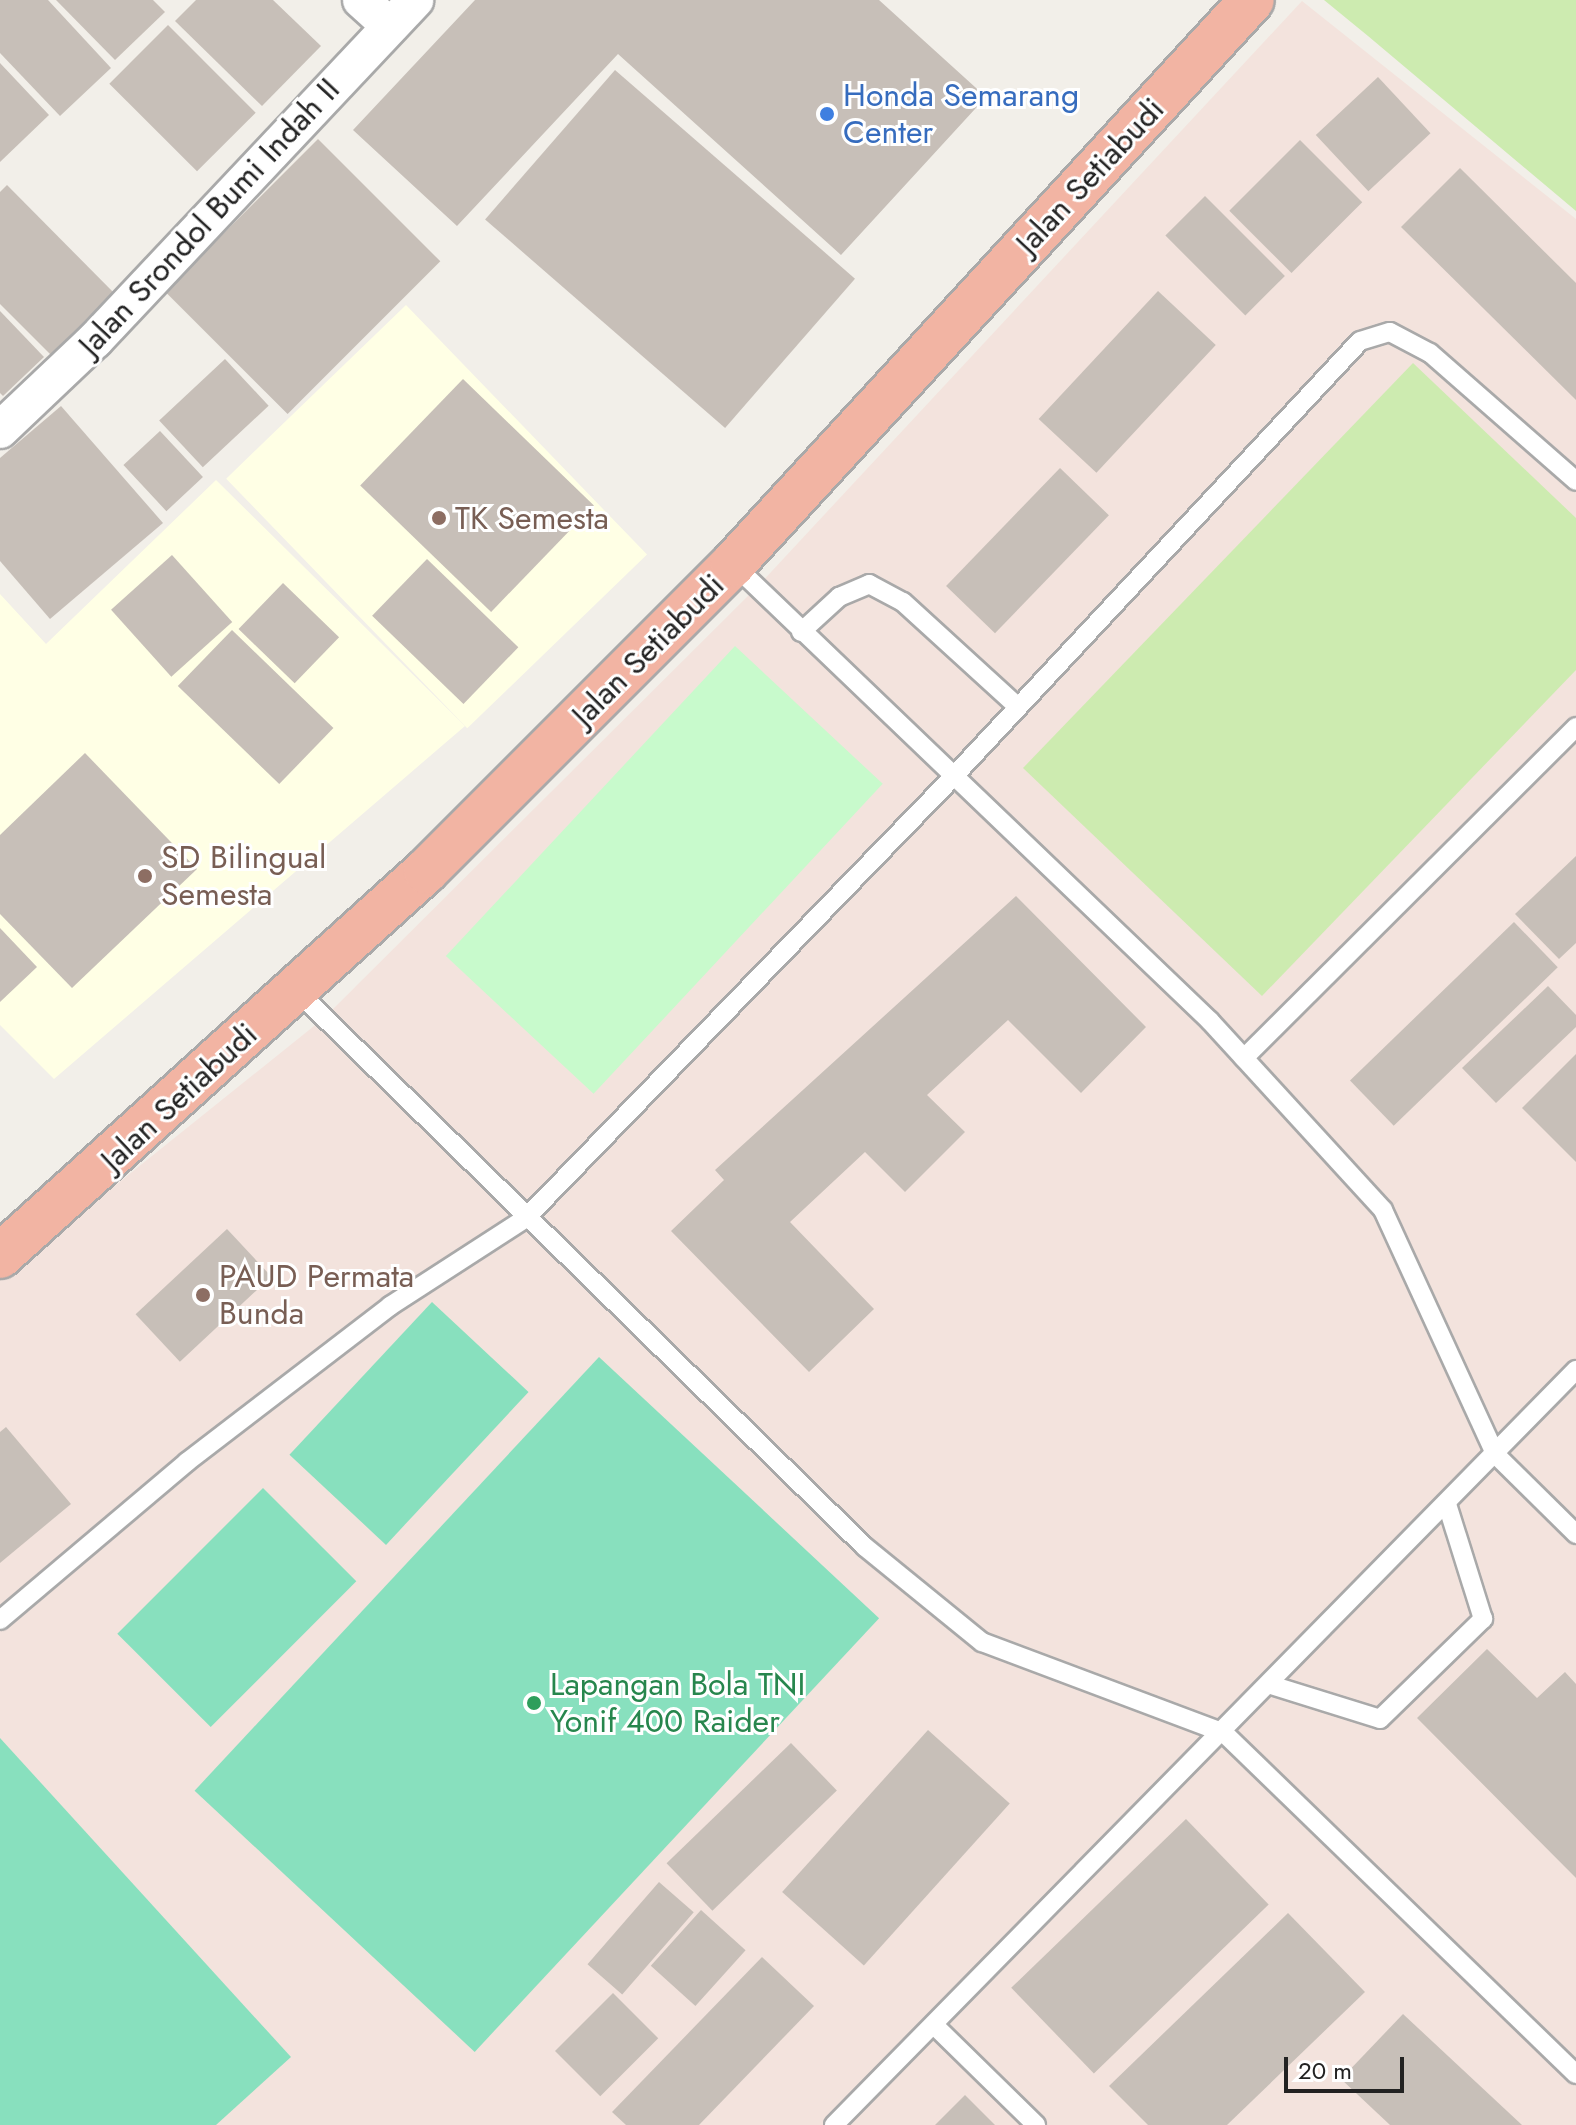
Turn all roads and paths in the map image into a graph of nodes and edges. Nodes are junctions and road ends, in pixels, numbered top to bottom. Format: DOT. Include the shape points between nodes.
graph roads {
  1 [pos="361,0"];
  2 [pos="415,0"];
  3 [pos="1252,0"];
  4 [pos="390,26"];
  5 [pos="0,430"];
  6 [pos="1576,481"];
  7 [pos="733,564"];
  8 [pos="801,632"];
  9 [pos="1018,707"];
  10 [pos="1576,727"];
  11 [pos="953,777"];
  12 [pos="295,989"];
  13 [pos="1244,1058"];
  14 [pos="526,1218"];
  15 [pos="0,1256"];
  16 [pos="1576,1370"];
  17 [pos="1495,1454"];
  18 [pos="1447,1504"];
  19 [pos="1576,1534"];
  20 [pos="0,1620"];
  21 [pos="1271,1685"];
  22 [pos="1224,1733"];
  23 [pos="934,2025"];
  24 [pos="1576,2074"];
  25 [pos="834,2125"];
  26 [pos="1036,2125"];
  1 -- 4 [label="street"];
  2 -- 4 [label="street, Jalan Srondol Bumi Indah II"];
  3 -- 7 [label="highway, Jalan Setiabudi"];
  4 -- 5 [label="street, Jalan Srondol Bumi Indah II" via="95,340"];
  6 -- 9 [label="lane" via="1430,353 1390,332 1360,341"];
  7 -- 8 [label="lane"];
  7 -- 12 [label="highway, Jalan Setiabudi" via="426,871"];
  8 -- 9 [label="lane" via="839,597 869,584 903,602"];
  8 -- 11 [label="lane"];
  9 -- 11 [label="lane"];
  10 -- 13 [label="lane"];
  11 -- 13 [label="lane"];
  11 -- 14 [label="lane"];
  12 -- 14 [label="lane"];
  12 -- 15 [label="highway, Jalan Setiabudi"];
  13 -- 17 [label="lane" via="1383,1210"];
  14 -- 20 [label="lane" via="390,1306 187,1462"];
  14 -- 22 [label="lane" via="865,1547 982,1642"];
  16 -- 17 [label="lane"];
  17 -- 18 [label="lane"];
  17 -- 19 [label="lane"];
  18 -- 21 [label="lane"];
  18 -- 21 [label="lane" via="1483,1619 1380,1719"];
  21 -- 22 [label="lane"];
  22 -- 23 [label="lane"];
  22 -- 24 [label="lane"];
  23 -- 25 [label="lane"];
  23 -- 26 [label="lane"];
}
